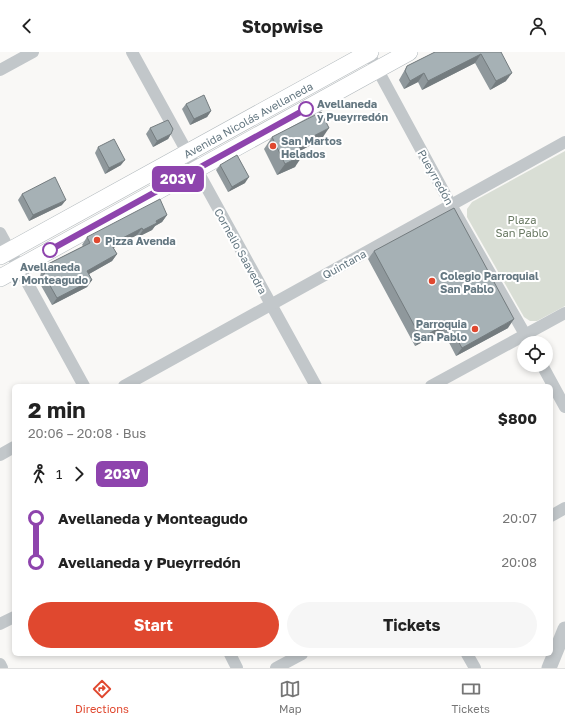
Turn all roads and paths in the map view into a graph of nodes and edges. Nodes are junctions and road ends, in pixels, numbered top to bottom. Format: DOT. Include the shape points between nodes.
graph roads {
  1 [pos="33,52"];
  2 [pos="132,52"];
  3 [pos="369,52"];
  4 [pos="409,52"];
  5 [pos="0,70"];
  6 [pos="378,70"];
  7 [pos="565,142"];
  8 [pos="188,153"];
  9 [pos="196,169"];
  10 [pos="451,205"];
  11 [pos="0,233"];
  12 [pos="5,253"];
  13 [pos="19,268"];
  14 [pos="0,278"];
  15 [pos="271,304"];
  16 [pos="565,313"];
  17 [pos="526,336"];
  18 [pos="532,336"];
  19 [pos="517,344"];
  20 [pos="546,372"];
  21 [pos="83,384"];
  22 [pos="128,384"];
  23 [pos="315,384"];
  24 [pos="435,384"];
  25 [pos="552,384"];
  26 [pos="553,385"];
  27 [pos="565,407"];
  28 [pos="12,448"];
  29 [pos="0,455"];
  30 [pos="565,508"];
  31 [pos="553,515"];
  32 [pos="12,617"];
  33 [pos="0,624"];
  34 [pos="565,629"];
  35 [pos="231,656"];
  36 [pos="298,656"];
  37 [pos="467,656"];
  38 [pos="0,664"];
  39 [pos="2,668"];
  40 [pos="237,668"];
  41 [pos="276,668"];
  42 [pos="475,668"];
  43 [pos="549,668"];
  1 -- 5 [label="street"];
  2 -- 8 [label="street, Cornelio Saavedra"];
  3 -- 6 [label="street, Pueyrredón"];
  3 -- 8 [label="main road, Avenida Nicolás Avellaneda"];
  4 -- 6 [label="main road, Avenida Nicolás Avellaneda"];
  6 -- 9 [label="main road, Avenida Nicolás Avellaneda"];
  6 -- 10 [label="street, Pueyrredón"];
  7 -- 10 [label="street, Quintana"];
  8 -- 9 [label="street, Cornelio Saavedra"];
  8 -- 12 [label="main road, Avenida Nicolás Avellaneda"];
  9 -- 13 [label="main road, Avenida Nicolás Avellaneda"];
  9 -- 15 [label="street, Cornelio Saavedra"];
  10 -- 15 [label="street, Quintana"];
  10 -- 17 [label="street, Pueyrredón"];
  11 -- 12 [label="street"];
  12 -- 13 [label="street"];
  13 -- 14 [label="main road, Avenida Nicolás Avellaneda"];
  13 -- 21 [label="street"];
  15 -- 22 [label="street, Quintana"];
  15 -- 23 [label="street, Cornelio Saavedra"];
  16 -- 18 [label="street"];
  19 -- 24 [label="street"];
  20 -- 25 [label="street"];
  26 -- 27 [label="street"];
  28 -- 29 [label="street"];
  30 -- 31 [label="street"];
  32 -- 33 [label="street"];
  34 -- 43 [label="street"];
  35 -- 40 [label="street"];
  36 -- 41 [label="street"];
  37 -- 42 [label="street"];
  38 -- 39 [label="street"];
}
